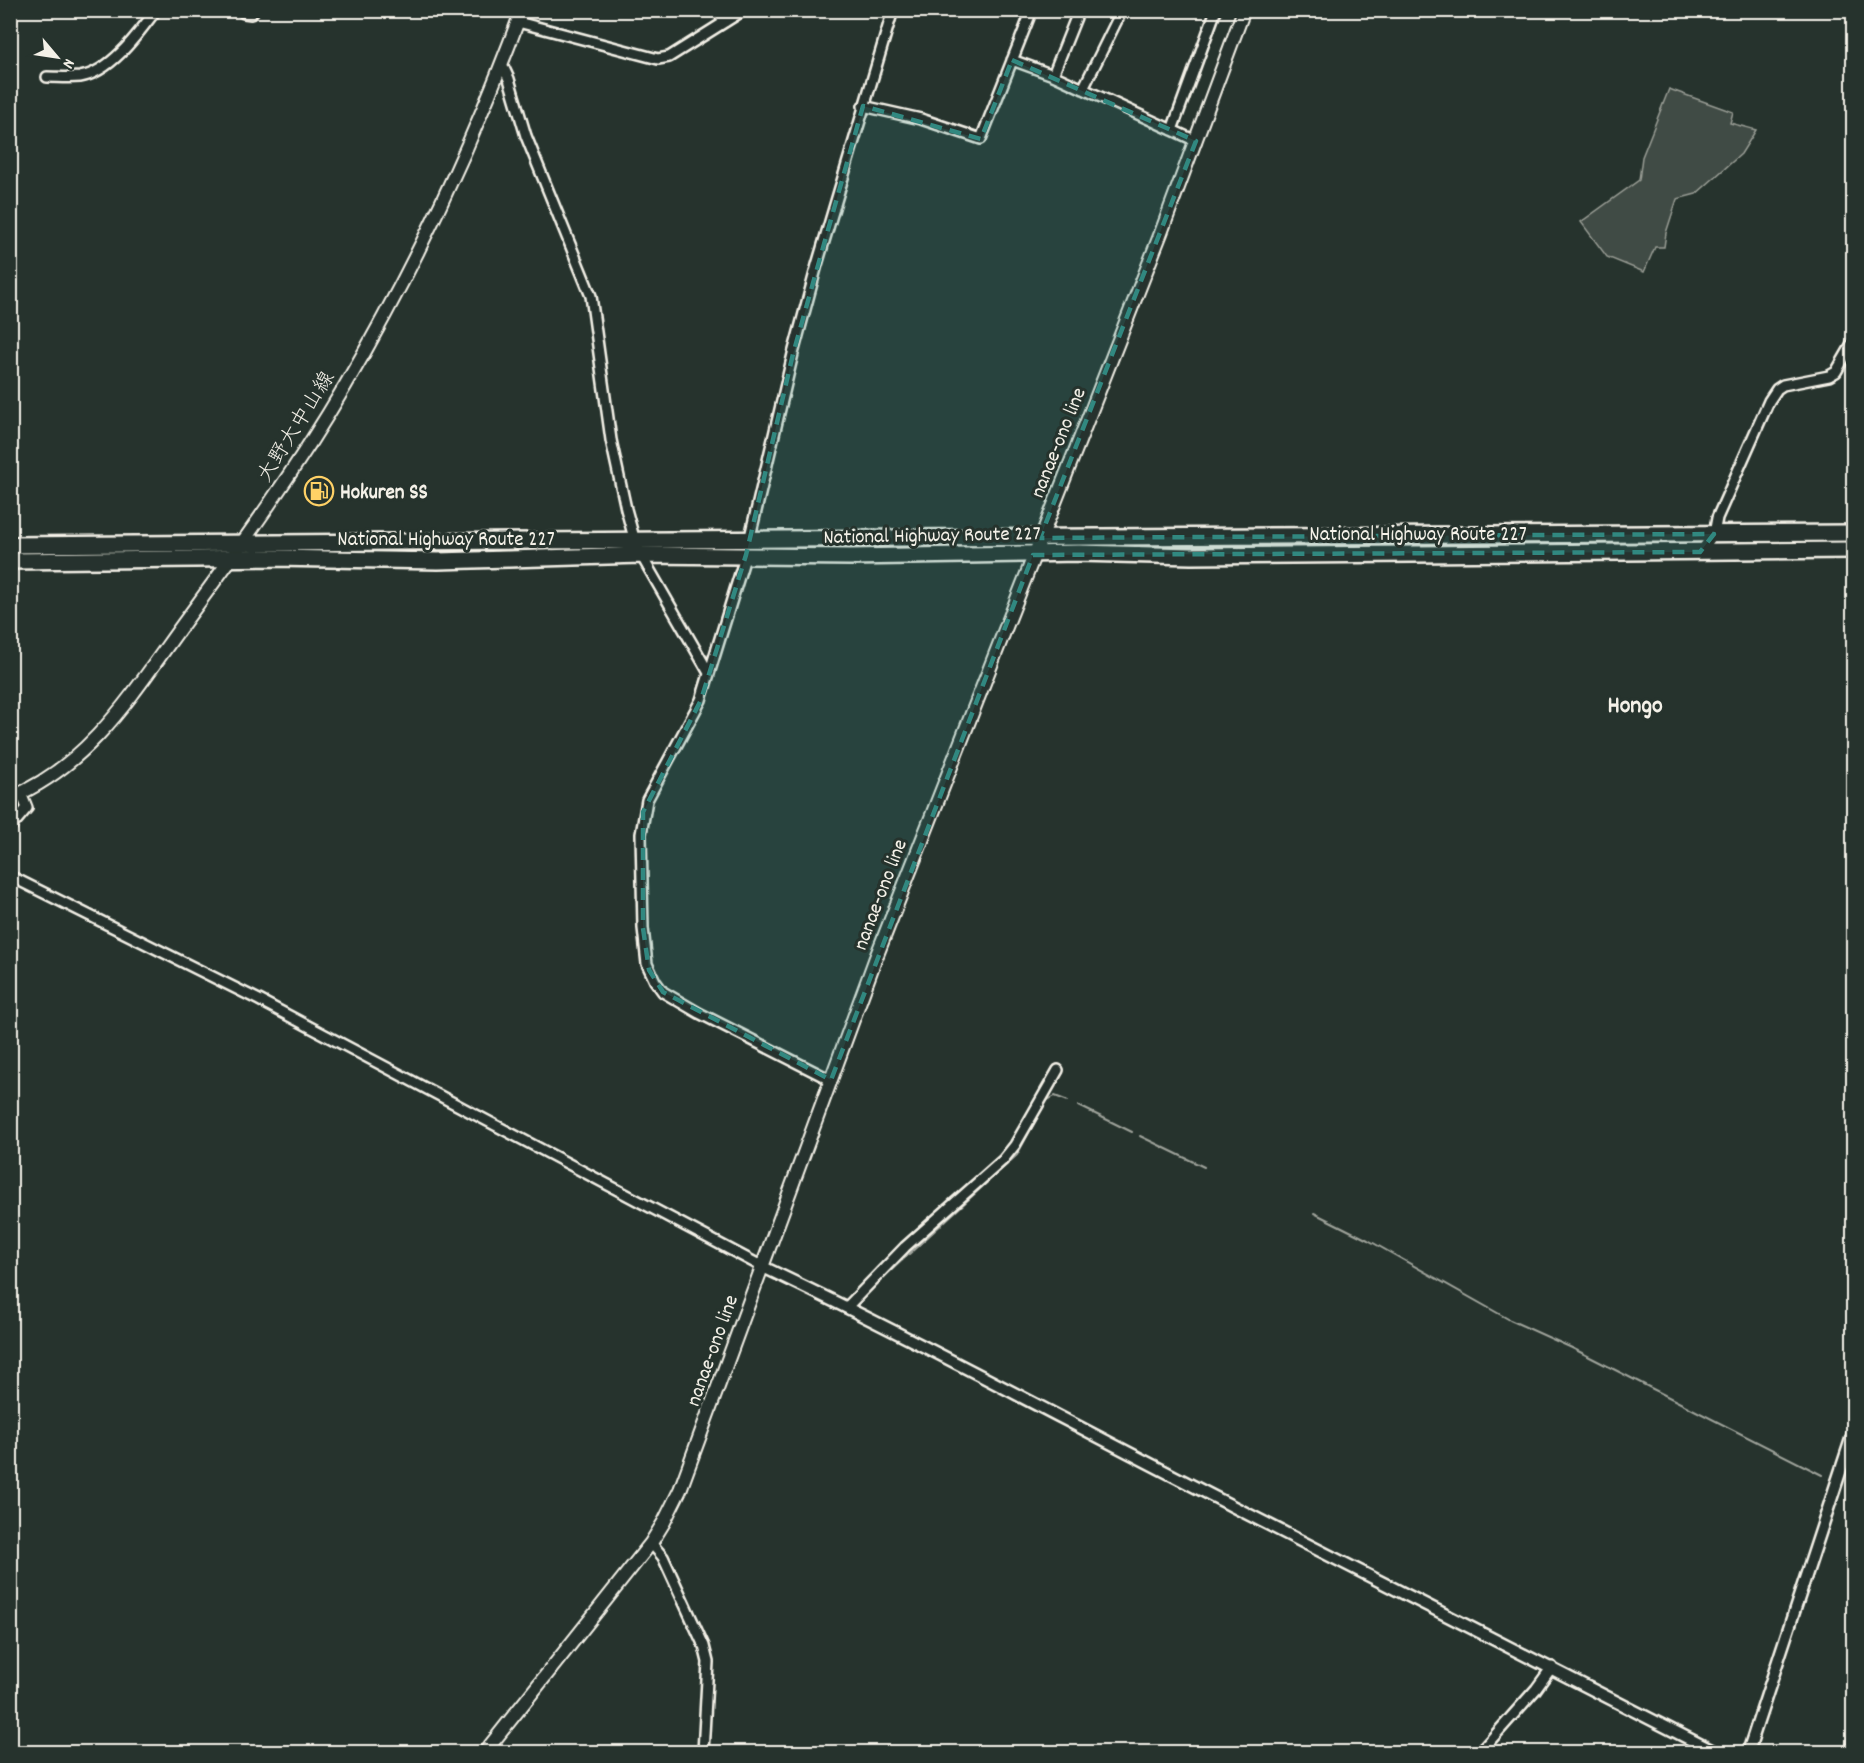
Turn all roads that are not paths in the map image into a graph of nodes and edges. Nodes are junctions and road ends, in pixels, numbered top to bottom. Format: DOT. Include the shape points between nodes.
graph roads {
  1 [pos="156,10"];
  2 [pos="242,10"];
  3 [pos="254,10"];
  4 [pos="717,10"];
  5 [pos="744,10"];
  6 [pos="893,10"];
  7 [pos="1032,10"];
  8 [pos="1079,10"];
  9 [pos="1122,10"];
  10 [pos="1216,10"];
  11 [pos="1244,10"];
  12 [pos="520,16"];
  13 [pos="725,22"];
  14 [pos="1012,60"];
  15 [pos="502,64"];
  16 [pos="1053,75"];
  17 [pos="47,77"];
  18 [pos="1083,89"];
  19 [pos="863,106"];
  20 [pos="1172,130"];
  21 [pos="1196,141"];
  22 [pos="1854,341"];
  23 [pos="1854,532"];
  24 [pos="1714,534"];
  25 [pos="634,538"];
  26 [pos="1040,538"];
  27 [pos="749,539"];
  28 [pos="243,544"];
  29 [pos="10,545"];
  30 [pos="1854,550"];
  31 [pos="1700,552"];
  32 [pos="641,555"];
  33 [pos="746,555"];
  34 [pos="1034,555"];
  35 [pos="231,560"];
  36 [pos="10,561"];
  37 [pos="709,673"];
  38 [pos="16,795"];
  39 [pos="10,828"];
  40 [pos="10,876"];
  41 [pos="1058,1070"];
  42 [pos="831,1080"];
  43 [pos="763,1267"];
  44 [pos="848,1307"];
  45 [pos="1854,1430"];
  46 [pos="651,1543"];
  47 [pos="1552,1667"];
  48 [pos="485,1752"];
  49 [pos="703,1752"];
  50 [pos="1480,1752"];
  51 [pos="1715,1752"];
  52 [pos="1748,1752"];
  1 -- 17 [label="street" via="129,45 92,73"];
  2 -- 3 [label="street" via="251,14"];
  4 -- 13 [label="street"];
  5 -- 13 [label="street"];
  6 -- 19 [label="street"];
  7 -- 14 [label="street"];
  8 -- 16 [label="street"];
  9 -- 18 [label="street"];
  10 -- 20 [label="street"];
  11 -- 21 [label="main road, nanae-ono line"];
  12 -- 13 [label="street" via="658,59 669,57"];
  12 -- 15 [label="main road, 大野大中山線"];
  14 -- 16 [label="street"];
  14 -- 19 [label="street" via="981,139 921,119"];
  15 -- 25 [label="street" via="526,136 591,296 611,440"];
  15 -- 28 [label="main road, 大野大中山線" via="454,178 396,294 344,388"];
  16 -- 18 [label="street"];
  18 -- 20 [label="street"];
  19 -- 27 [label="street" via="802,321"];
  20 -- 21 [label="street"];
  21 -- 26 [label="main road, nanae-ono line"];
  22 -- 24 [label="street" via="1836,372 1783,385 1768,401 1717,518"];
  23 -- 24 [label="highway, National Highway Route 227"];
  24 -- 26 [label="highway, National Highway Route 227"];
  24 -- 31 [label="street"];
  25 -- 27 [label="highway, National Highway Route 227"];
  25 -- 28 [label="highway, National Highway Route 227"];
  25 -- 32 [label="street"];
  26 -- 27 [label="highway, National Highway Route 227"];
  26 -- 34 [label="main road, nanae-ono line"];
  27 -- 33 [label="street"];
  28 -- 29 [label="highway, National Highway Route 227"];
  28 -- 35 [label="main road, 大野大中山線"];
  30 -- 31 [label="highway, National Highway Route 227"];
  31 -- 34 [label="highway, National Highway Route 227"];
  32 -- 33 [label="highway, National Highway Route 227"];
  32 -- 35 [label="highway, National Highway Route 227" via="438,561"];
  32 -- 37 [label="street"];
  33 -- 34 [label="highway, National Highway Route 227"];
  33 -- 37 [label="street"];
  34 -- 42 [label="main road, nanae-ono line"];
  35 -- 36 [label="highway, National Highway Route 227"];
  35 -- 38 [label="main road, 大野大中山線" via="97,738 63,769"];
  37 -- 42 [label="street" via="701,700 643,812 643,928 647,964 663,992"];
  38 -- 39 [label="street" via="27,807"];
  40 -- 43 [label="street" via="259,1000"];
  41 -- 44 [label="street" via="1003,1160 905,1247"];
  42 -- 43 [label="main road, nanae-ono line"];
  43 -- 44 [label="street"];
  43 -- 46 [label="main road, nanae-ono line" via="680,1490"];
  44 -- 47 [label="street"];
  45 -- 52 [label="street"];
  46 -- 48 [label="main road, nanae-ono line"];
  46 -- 49 [label="street" via="663,1557 708,1662"];
  47 -- 50 [label="street"];
  47 -- 51 [label="street"];
}
